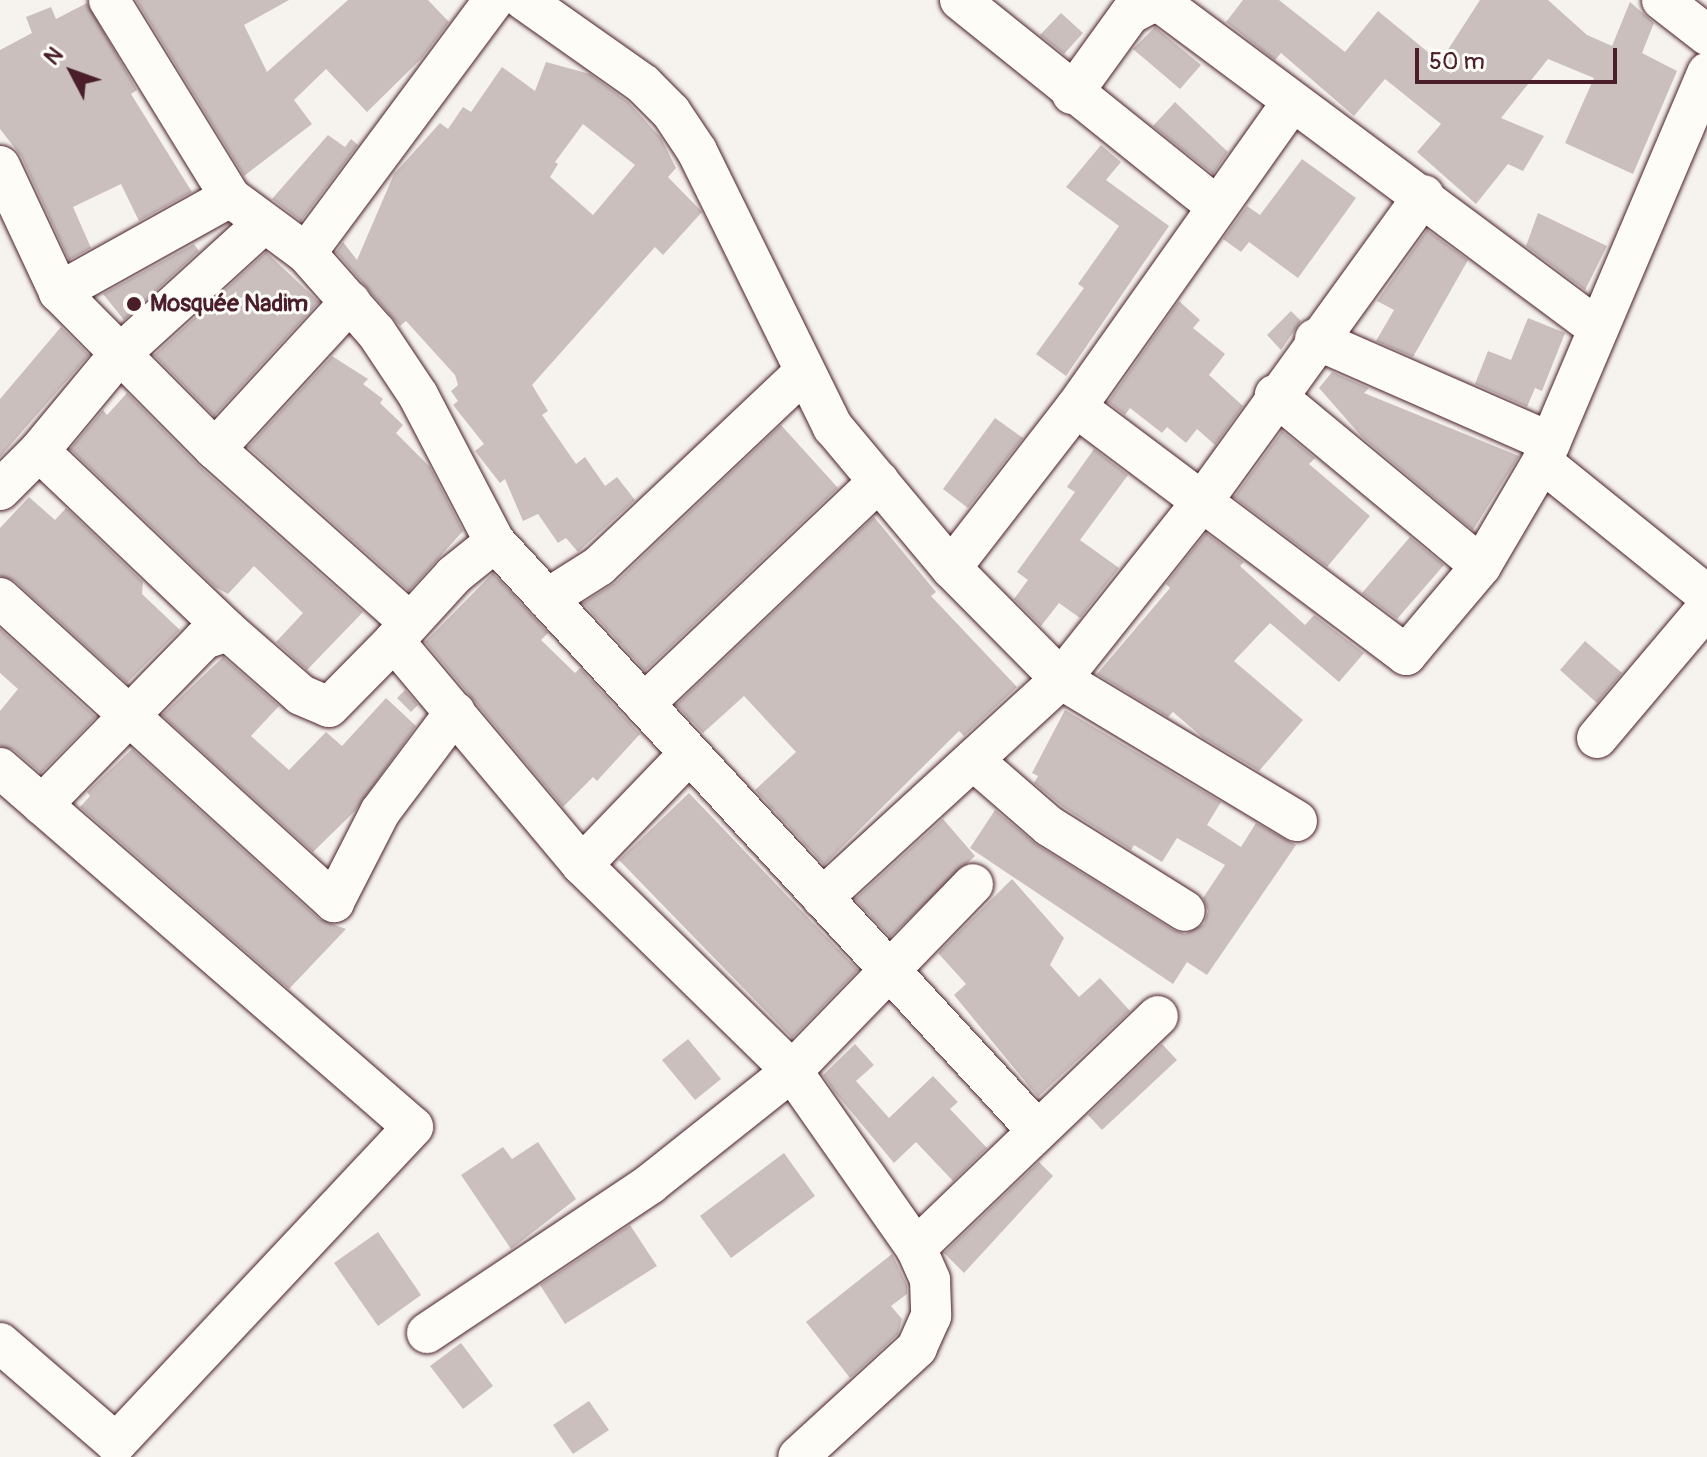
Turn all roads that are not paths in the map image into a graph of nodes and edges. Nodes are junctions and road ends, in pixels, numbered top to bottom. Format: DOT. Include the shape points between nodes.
graph roads {
  1 [pos="109,0"];
  2 [pos="494,0"];
  3 [pos="524,0"];
  4 [pos="960,0"];
  5 [pos="1662,0"];
  6 [pos="1707,35"];
  7 [pos="1707,73"];
  8 [pos="1072,94"];
  9 [pos="1292,102"];
  10 [pos="0,166"];
  11 [pos="1424,195"];
  12 [pos="230,197"];
  13 [pos="1217,207"];
  14 [pos="262,225"];
  15 [pos="306,253"];
  16 [pos="59,292"];
  17 [pos="350,302"];
  18 [pos="1596,327"];
  19 [pos="1315,339"];
  20 [pos="118,356"];
  21 [pos="803,373"];
  22 [pos="1275,395"];
  23 [pos="1076,407"];
  24 [pos="215,449"];
  25 [pos="39,451"];
  26 [pos="1546,452"];
  27 [pos="879,481"];
  28 [pos="0,490"];
  29 [pos="1204,499"];
  30 [pos="495,542"];
  31 [pos="1481,566"];
  32 [pos="951,568"];
  33 [pos="1707,595"];
  34 [pos="0,598"];
  35 [pos="547,599"];
  36 [pos="1707,608"];
  37 [pos="228,631"];
  38 [pos="402,631"];
  39 [pos="1061,679"];
  40 [pos="644,704"];
  41 [pos="129,711"];
  42 [pos="455,712"];
  43 [pos="1597,738"];
  44 [pos="688,755"];
  45 [pos="973,760"];
  46 [pos="0,768"];
  47 [pos="42,805"];
  48 [pos="1297,821"];
  49 [pos="582,865"];
  50 [pos="973,884"];
  51 [pos="822,898"];
  52 [pos="1185,911"];
  53 [pos="889,970"];
  54 [pos="1158,1016"];
  55 [pos="792,1071"];
  56 [pos="1035,1128"];
  57 [pos="916,1248"];
  58 [pos="427,1333"];
  59 [pos="0,1343"];
  60 [pos="798,1457"];
  1 -- 12 [label="street"];
  2 -- 15 [label="street"];
  3 -- 21 [label="street" via="643,84 671,112 703,163"];
  4 -- 8 [label="street"];
  5 -- 6 [label="street"];
  7 -- 18 [label="street"];
  8 -- 9 [label="street" via="1130,14 1153,2"];
  8 -- 13 [label="street"];
  9 -- 11 [label="street"];
  9 -- 13 [label="street"];
  10 -- 16 [label="street"];
  11 -- 18 [label="street"];
  11 -- 19 [label="street"];
  12 -- 14 [label="street"];
  12 -- 16 [label="street"];
  13 -- 23 [label="street"];
  14 -- 15 [label="street"];
  14 -- 20 [label="street"];
  15 -- 17 [label="street"];
  16 -- 20 [label="street"];
  17 -- 24 [label="street"];
  17 -- 30 [label="street" via="418,395"];
  18 -- 26 [label="street"];
  19 -- 22 [label="street"];
  19 -- 26 [label="street"];
  20 -- 24 [label="street"];
  20 -- 25 [label="street"];
  21 -- 27 [label="street" via="833,427"];
  21 -- 35 [label="street" via="599,566"];
  22 -- 29 [label="street"];
  22 -- 31 [label="street"];
  23 -- 29 [label="street"];
  23 -- 32 [label="street"];
  24 -- 38 [label="street"];
  25 -- 28 [label="street"];
  25 -- 37 [label="street"];
  26 -- 31 [label="street"];
  26 -- 33 [label="street"];
  27 -- 32 [label="street"];
  27 -- 40 [label="street"];
  29 -- 31 [label="street" via="1406,655"];
  29 -- 39 [label="street"];
  30 -- 35 [label="street"];
  30 -- 38 [label="street"];
  32 -- 39 [label="street"];
  34 -- 41 [label="street"];
  35 -- 40 [label="street"];
  36 -- 43 [label="street"];
  37 -- 38 [label="street" via="301,695 329,707"];
  37 -- 41 [label="street" via="200,643"];
  38 -- 42 [label="street"];
  39 -- 45 [label="street"];
  39 -- 48 [label="street"];
  40 -- 44 [label="street"];
  41 -- 42 [label="street" via="334,902 380,812"];
  41 -- 47 [label="street"];
  42 -- 49 [label="street"];
  44 -- 49 [label="street"];
  44 -- 51 [label="street"];
  45 -- 51 [label="street"];
  45 -- 52 [label="street" via="1049,826"];
  46 -- 47 [label="street"];
  47 -- 59 [label="street" via="413,1127 116,1443"];
  49 -- 55 [label="street"];
  50 -- 53 [label="street"];
  51 -- 53 [label="street"];
  53 -- 55 [label="street"];
  53 -- 56 [label="street"];
  54 -- 56 [label="street"];
  55 -- 57 [label="street"];
  55 -- 58 [label="street" via="650,1184"];
  56 -- 57 [label="street"];
  57 -- 60 [label="street" via="930,1280 931,1316 917,1348"];
}
